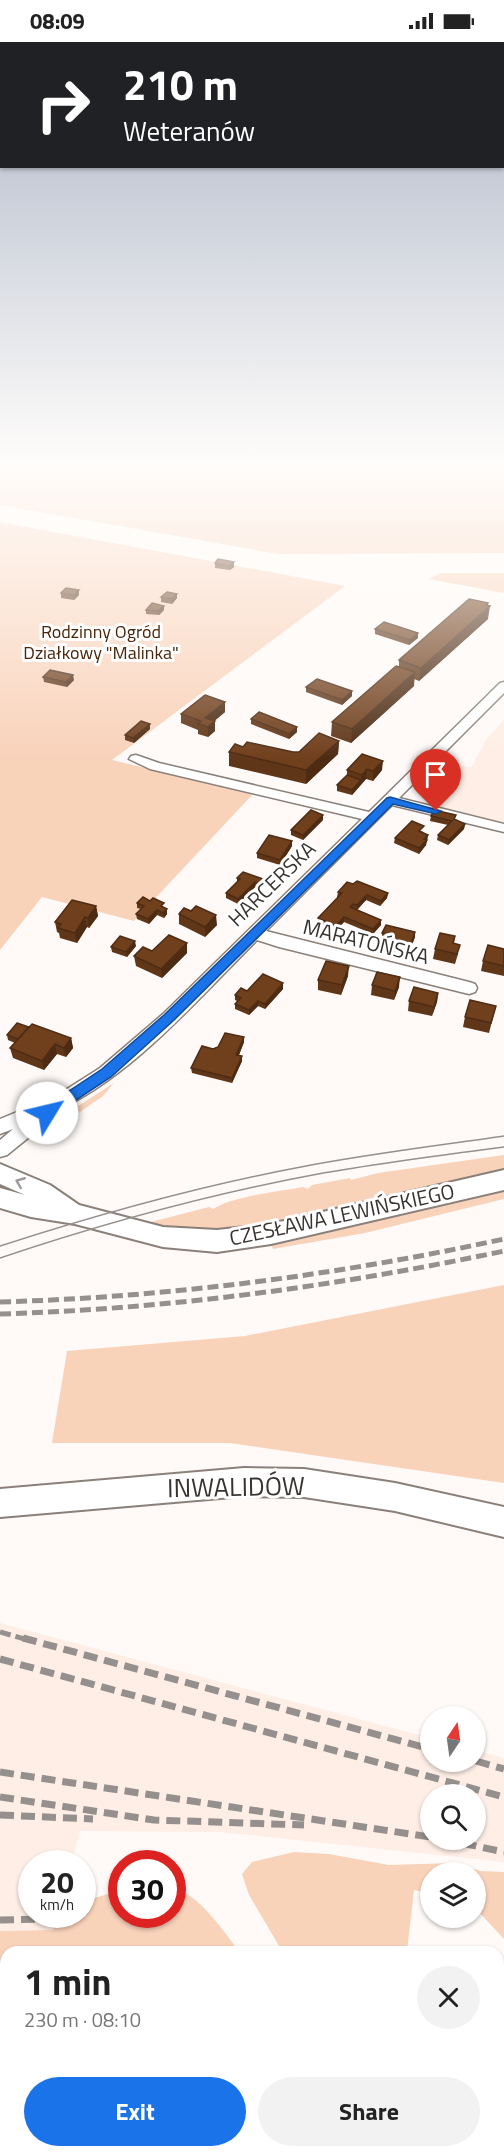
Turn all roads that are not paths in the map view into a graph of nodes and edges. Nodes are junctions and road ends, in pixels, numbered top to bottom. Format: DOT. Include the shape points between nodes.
graph roads {
  1 [pos="504,686"];
  2 [pos="136,759"];
  3 [pos="390,800"];
  4 [pos="373,817"];
  5 [pos="504,828"];
  6 [pos="254,933"];
  7 [pos="469,988"];
  8 [pos="62,1101"];
  9 [pos="0,1127"];
  10 [pos="0,1150"];
  11 [pos="0,1174"];
  12 [pos="504,1180"];
  13 [pos="0,1198"];
  14 [pos="75,1214"];
  15 [pos="0,1503"];
  16 [pos="504,1522"];
  1 -- 3 [label="street, HARCERSKA"];
  2 -- 4 [label="street"];
  3 -- 4 [label="street, HARCERSKA"];
  3 -- 5 [label="street"];
  4 -- 6 [label="street, HARCERSKA"];
  6 -- 7 [label="street, MARATOŃSKA"];
  6 -- 8 [label="street, HARCERSKA" via="169,1018 106,1073"];
  8 -- 9 [label="street, HARCERSKA"];
  8 -- 10 [label="street, HARCERSKA"];
  14 -- 11 [label="street, CZESŁAWA LEWIŃSKIEGO, one-way" via="42,1192"];
  12 -- 14 [label="street, CZESŁAWA LEWIŃSKIEGO" via="244,1239 195,1241 164,1237"];
  13 -- 14 [label="street, CZESŁAWA LEWIŃSKIEGO"];
  15 -- 16 [label="street, INWALIDÓW" via="244,1482 304,1483 395,1497"];
}
